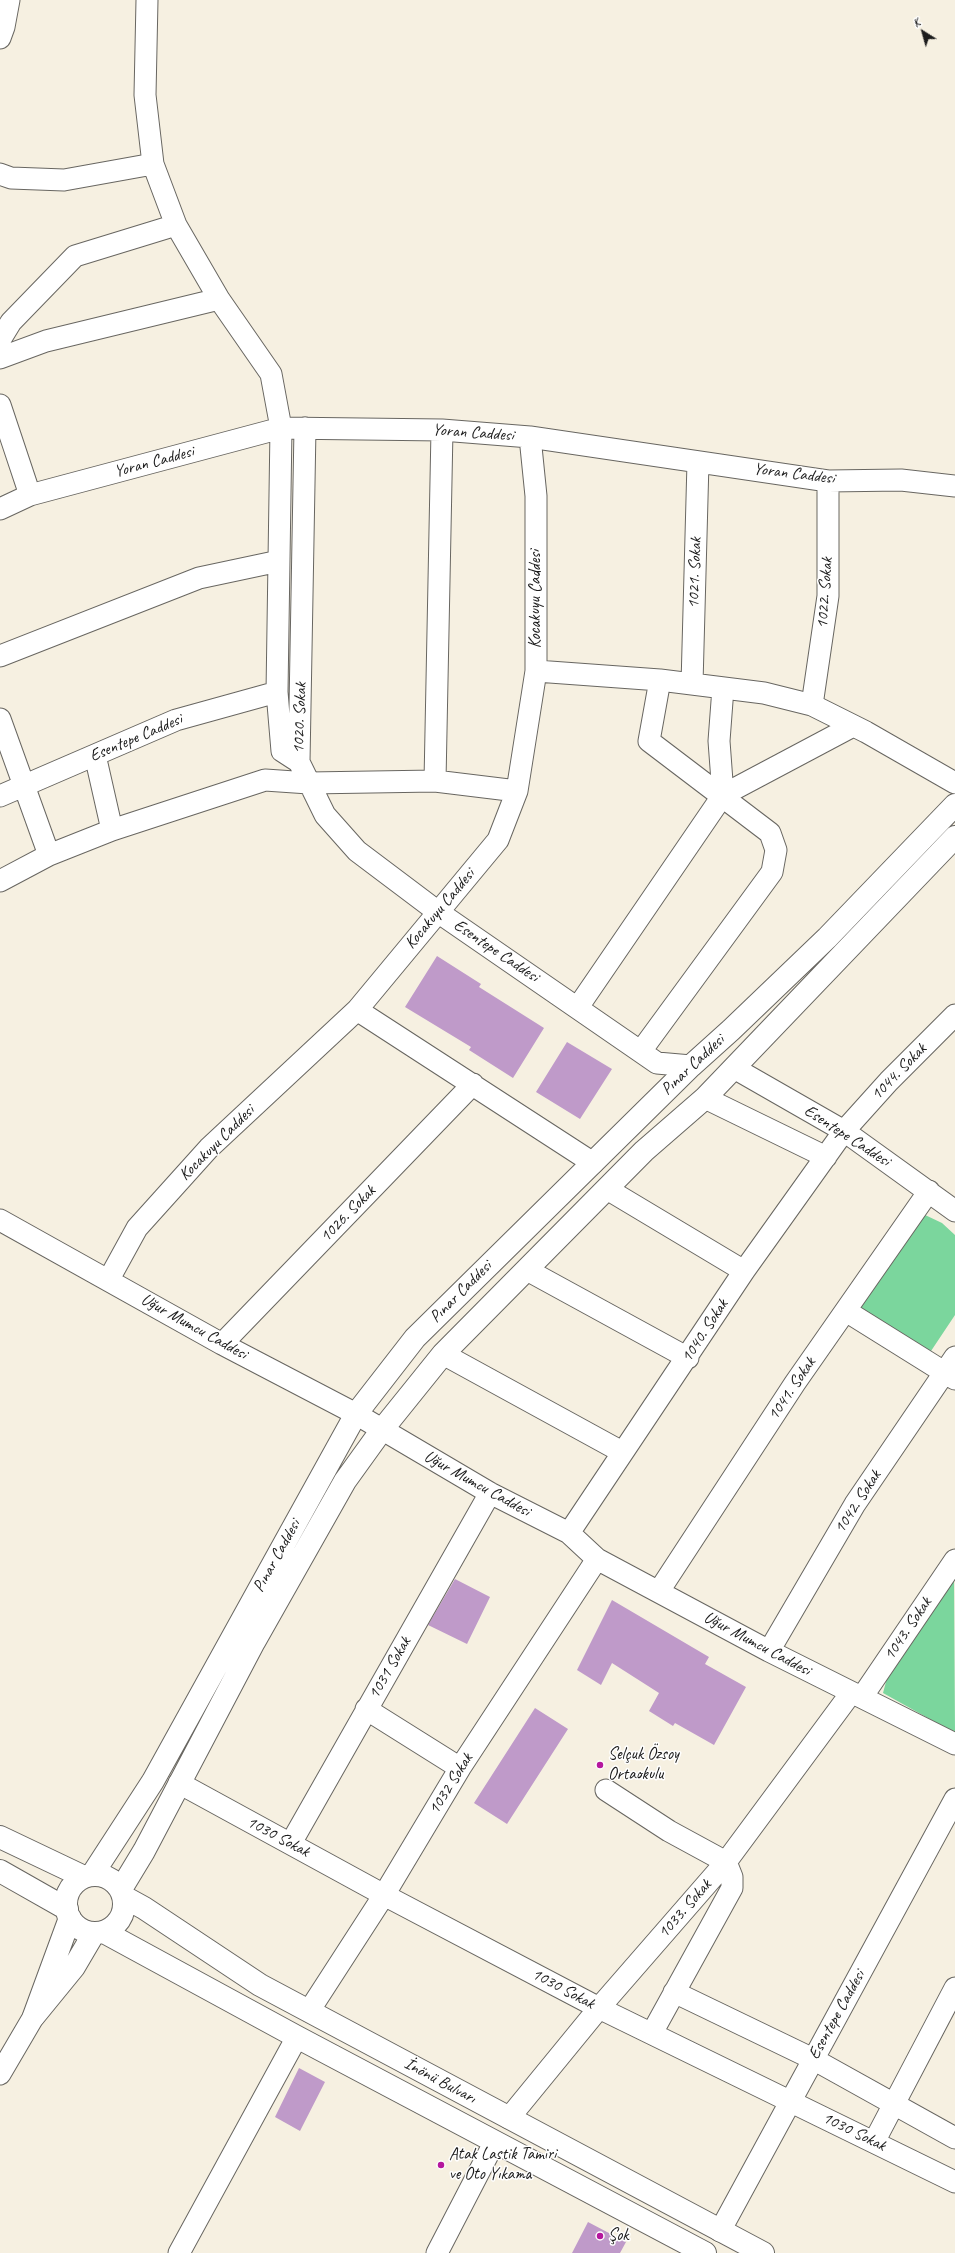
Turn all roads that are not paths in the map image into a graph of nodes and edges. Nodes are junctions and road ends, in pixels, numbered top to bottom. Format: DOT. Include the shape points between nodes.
graph roads {
  1 [pos="9,0"];
  2 [pos="147,0"];
  3 [pos="0,38"];
  4 [pos="153,164"];
  5 [pos="0,174"];
  6 [pos="176,225"];
  7 [pos="220,300"];
  8 [pos="0,340"];
  9 [pos="0,358"];
  10 [pos="0,405"];
  11 [pos="281,428"];
  12 [pos="305,428"];
  13 [pos="442,430"];
  14 [pos="530,437"];
  15 [pos="698,462"];
  16 [pos="828,481"];
  17 [pos="955,486"];
  18 [pos="30,495"];
  19 [pos="0,510"];
  20 [pos="279,561"];
  21 [pos="0,656"];
  22 [pos="536,671"];
  23 [pos="660,680"];
  24 [pos="692,684"];
  25 [pos="723,688"];
  26 [pos="277,692"];
  27 [pos="812,705"];
  28 [pos="0,719"];
  29 [pos="853,726"];
  30 [pos="95,755"];
  31 [pos="299,762"];
  32 [pos="435,781"];
  33 [pos="309,783"];
  34 [pos="955,783"];
  35 [pos="24,786"];
  36 [pos="517,791"];
  37 [pos="723,795"];
  38 [pos="0,796"];
  39 [pos="955,806"];
  40 [pos="112,830"];
  41 [pos="955,837"];
  42 [pos="49,855"];
  43 [pos="0,881"];
  44 [pos="438,912"];
  45 [pos="578,1007"];
  46 [pos="357,1010"];
  47 [pos="955,1015"];
  48 [pos="641,1051"];
  49 [pos="691,1066"];
  50 [pos="734,1068"];
  51 [pos="473,1084"];
  52 [pos="705,1098"];
  53 [pos="844,1131"];
  54 [pos="826,1157"];
  55 [pos="593,1163"];
  56 [pos="607,1189"];
  57 [pos="929,1191"];
  58 [pos="955,1211"];
  59 [pos="0,1220"];
  60 [pos="527,1270"];
  61 [pos="744,1272"];
  62 [pos="109,1279"];
  63 [pos="846,1310"];
  64 [pos="222,1344"];
  65 [pos="443,1354"];
  66 [pos="688,1358"];
  67 [pos="952,1370"];
  68 [pos="356,1414"];
  69 [pos="381,1431"];
  70 [pos="622,1452"];
  71 [pos="490,1494"];
  72 [pos="569,1533"];
  73 [pos="596,1560"];
  74 [pos="955,1560"];
  75 [pos="659,1592"];
  76 [pos="768,1651"];
  77 [pos="856,1695"];
  78 [pos="366,1709"];
  79 [pos="955,1744"];
  80 [pos="460,1768"];
  81 [pos="179,1783"];
  82 [pos="606,1790"];
  83 [pos="955,1799"];
  84 [pos="0,1837"];
  85 [pos="291,1843"];
  86 [pos="726,1862"];
  87 [pos="0,1871"];
  88 [pos="88,1876"];
  89 [pos="122,1893"];
  90 [pos="384,1895"];
  91 [pos="68,1914"];
  92 [pos="99,1932"];
  93 [pos="955,1988"];
  94 [pos="674,1992"];
  95 [pos="599,2008"];
  96 [pos="309,2011"];
  97 [pos="34,2016"];
  98 [pos="652,2033"];
  99 [pos="297,2038"];
  100 [pos="813,2059"];
  101 [pos="2,2065"];
  102 [pos="790,2100"];
  103 [pos="894,2104"];
  104 [pos="509,2118"];
  105 [pos="955,2138"];
  106 [pos="874,2142"];
  107 [pos="494,2143"];
  108 [pos="955,2182"];
  109 [pos="720,2231"];
  110 [pos="183,2252"];
  111 [pos="702,2252"];
  112 [pos="437,2253"];
  113 [pos="763,2253"];
  1 -- 3 [label="street"];
  2 -- 4 [label="street, 1020. Sokak" via="145,95"];
  4 -- 5 [label="street" via="64,180 11,178"];
  4 -- 6 [label="street, 1020. Sokak"];
  6 -- 7 [label="street, 1020. Sokak"];
  6 -- 8 [label="street" via="75,256 11,322"];
  7 -- 9 [label="street" via="46,341"];
  7 -- 11 [label="street, 1020. Sokak" via="271,374"];
  10 -- 18 [label="street"];
  11 -- 12 [label="street, Yoran Caddesi"];
  11 -- 18 [label="street, Yoran Caddesi"];
  11 -- 20 [label="street, 1020. Sokak"];
  12 -- 13 [label="street, Yoran Caddesi"];
  12 -- 31 [label="street, 1020. Sokak"];
  13 -- 14 [label="street, Yoran Caddesi"];
  13 -- 32 [label="street"];
  14 -- 15 [label="street, Yoran Caddesi"];
  14 -- 22 [label="street, Kocakuyu Caddesi" via="536,496"];
  15 -- 16 [label="street, Yoran Caddesi"];
  15 -- 24 [label="street, 1021. Sokak"];
  16 -- 17 [label="street, Yoran Caddesi" via="902,480"];
  16 -- 27 [label="street, 1022. Sokak" via="828,596"];
  18 -- 19 [label="street, Yoran Caddesi"];
  20 -- 21 [label="street" via="199,578"];
  20 -- 26 [label="street, 1020. Sokak"];
  22 -- 23 [label="street"];
  22 -- 36 [label="street, Kocakuyu Caddesi"];
  23 -- 24 [label="street"];
  23 -- 37 [label="street" via="649,741"];
  24 -- 25 [label="street"];
  25 -- 27 [label="street" via="764,693"];
  25 -- 37 [label="street" via="719,741"];
  26 -- 30 [label="street, Esentepe Caddesi" via="176,720"];
  26 -- 31 [label="street, 1020. Sokak" via="282,751"];
  27 -- 29 [label="street"];
  28 -- 35 [label="street"];
  29 -- 34 [label="street"];
  29 -- 37 [label="street"];
  30 -- 35 [label="street, Esentepe Caddesi"];
  30 -- 40 [label="street"];
  31 -- 33 [label="street, Esentepe Caddesi"];
  32 -- 33 [label="street"];
  32 -- 36 [label="street"];
  33 -- 40 [label="street" via="265,780"];
  33 -- 44 [label="street, Esentepe Caddesi" via="325,815 357,851"];
  35 -- 38 [label="street, Esentepe Caddesi"];
  35 -- 42 [label="street"];
  36 -- 44 [label="street, Kocakuyu Caddesi" via="498,840"];
  37 -- 45 [label="street"];
  37 -- 48 [label="street" via="770,833 776,850 772,872"];
  39 -- 49 [label="main road, Pınar Caddesi" via="828,938"];
  40 -- 42 [label="street"];
  41 -- 50 [label="main road, Pınar Caddesi"];
  42 -- 43 [label="street"];
  44 -- 45 [label="street, Esentepe Caddesi"];
  44 -- 46 [label="street, Kocakuyu Caddesi"];
  45 -- 48 [label="street, Esentepe Caddesi"];
  46 -- 51 [label="street"];
  46 -- 62 [label="street, Kocakuyu Caddesi" via="209,1148 137,1228"];
  47 -- 53 [label="street, 1044. Sokak" via="889,1081"];
  48 -- 49 [label="street, Esentepe Caddesi" via="657,1063"];
  49 -- 50 [label="main road"];
  49 -- 52 [label="main road"];
  49 -- 55 [label="main road, Pınar Caddesi"];
  50 -- 52 [label="main road, Pınar Caddesi"];
  50 -- 53 [label="street, Esentepe Caddesi"];
  51 -- 55 [label="street"];
  51 -- 64 [label="street, 1026. Sokak"];
  52 -- 54 [label="street, Esentepe Caddesi"];
  52 -- 56 [label="main road, Pınar Caddesi"];
  53 -- 54 [label="street, 1040. Sokak"];
  53 -- 57 [label="street, Esentepe Caddesi"];
  54 -- 61 [label="street, 1040. Sokak"];
  55 -- 68 [label="main road, Pınar Caddesi" via="415,1338"];
  56 -- 60 [label="main road, Pınar Caddesi"];
  56 -- 61 [label="street"];
  57 -- 58 [label="street, Esentepe Caddesi"];
  57 -- 63 [label="street, 1041. Sokak"];
  59 -- 62 [label="street, Uğur Mumcu Caddesi"];
  60 -- 65 [label="main road, Pınar Caddesi"];
  60 -- 66 [label="street"];
  61 -- 66 [label="street, 1040. Sokak"];
  62 -- 64 [label="street, Uğur Mumcu Caddesi"];
  63 -- 67 [label="street"];
  63 -- 75 [label="street, 1041. Sokak"];
  64 -- 68 [label="street, Uğur Mumcu Caddesi"];
  65 -- 69 [label="main road, Pınar Caddesi"];
  65 -- 70 [label="street"];
  66 -- 70 [label="street, 1040. Sokak"];
  67 -- 76 [label="street, 1042. Sokak" via="855,1504"];
  68 -- 69 [label="street, Uğur Mumcu Caddesi"];
  68 -- 88 [label="main road, Pınar Caddesi" via="153,1781 128,1823"];
  69 -- 71 [label="street, Uğur Mumcu Caddesi"];
  69 -- 81 [label="main road, Pınar Caddesi" via="346,1481 254,1642"];
  70 -- 72 [label="street, 1040. Sokak"];
  71 -- 72 [label="street, Uğur Mumcu Caddesi"];
  71 -- 78 [label="street, 1031 Sokak"];
  72 -- 73 [label="street, Uğur Mumcu Caddesi"];
  73 -- 75 [label="street, Uğur Mumcu Caddesi"];
  73 -- 80 [label="street, 1032 Sokak"];
  74 -- 77 [label="street, 1043. Sokak"];
  75 -- 76 [label="street, Uğur Mumcu Caddesi"];
  76 -- 77 [label="street, Uğur Mumcu Caddesi"];
  77 -- 79 [label="street, Uğur Mumcu Caddesi"];
  77 -- 86 [label="street, 1033. Sokak"];
  78 -- 80 [label="street"];
  78 -- 85 [label="street, 1031 Sokak"];
  80 -- 90 [label="street, 1032 Sokak"];
  81 -- 85 [label="street, 1030 Sokak"];
  81 -- 89 [label="main road, Pınar Caddesi"];
  82 -- 86 [label="street" via="669,1831"];
  83 -- 100 [label="street, Esentepe Caddesi"];
  84 -- 88 [label="main road"];
  85 -- 90 [label="street, 1030 Sokak"];
  86 -- 94 [label="street" via="732,1877 732,1888"];
  86 -- 95 [label="street, 1033. Sokak"];
  87 -- 91 [label="main road"];
  88 -- 89 [label="main road" via="108,1877"];
  88 -- 91 [label="main road" via="75,1882 70,1890"];
  89 -- 92 [label="main road" via="122,1914 112,1928"];
  89 -- 96 [label="main road, İnönü Bulvarı" via="260,1985"];
  90 -- 95 [label="street, 1030 Sokak"];
  90 -- 96 [label="street, 1032 Sokak"];
  91 -- 92 [label="main road" via="84,1931"];
  91 -- 97 [label="main road"];
  92 -- 97 [label="main road"];
  92 -- 99 [label="main road, İnönü Bulvarı"];
  93 -- 103 [label="street"];
  94 -- 98 [label="street"];
  94 -- 100 [label="street"];
  95 -- 98 [label="street, 1030 Sokak"];
  95 -- 104 [label="street, 1033. Sokak"];
  96 -- 104 [label="main road, İnönü Bulvarı"];
  97 -- 101 [label="street"];
  98 -- 102 [label="street, 1030 Sokak"];
  99 -- 107 [label="main road, İnönü Bulvarı"];
  99 -- 110 [label="street"];
  100 -- 102 [label="street, Esentepe Caddesi"];
  100 -- 103 [label="street"];
  102 -- 106 [label="street, 1030 Sokak"];
  102 -- 109 [label="street, Esentepe Caddesi"];
  103 -- 105 [label="street"];
  103 -- 106 [label="street"];
  104 -- 107 [label="main road"];
  104 -- 109 [label="main road, İnönü Bulvarı"];
  106 -- 108 [label="street, 1030 Sokak"];
  107 -- 111 [label="main road, İnönü Bulvarı"];
  107 -- 112 [label="street"];
  109 -- 111 [label="main road"];
  109 -- 113 [label="main road, İnönü Bulvarı"];
}
